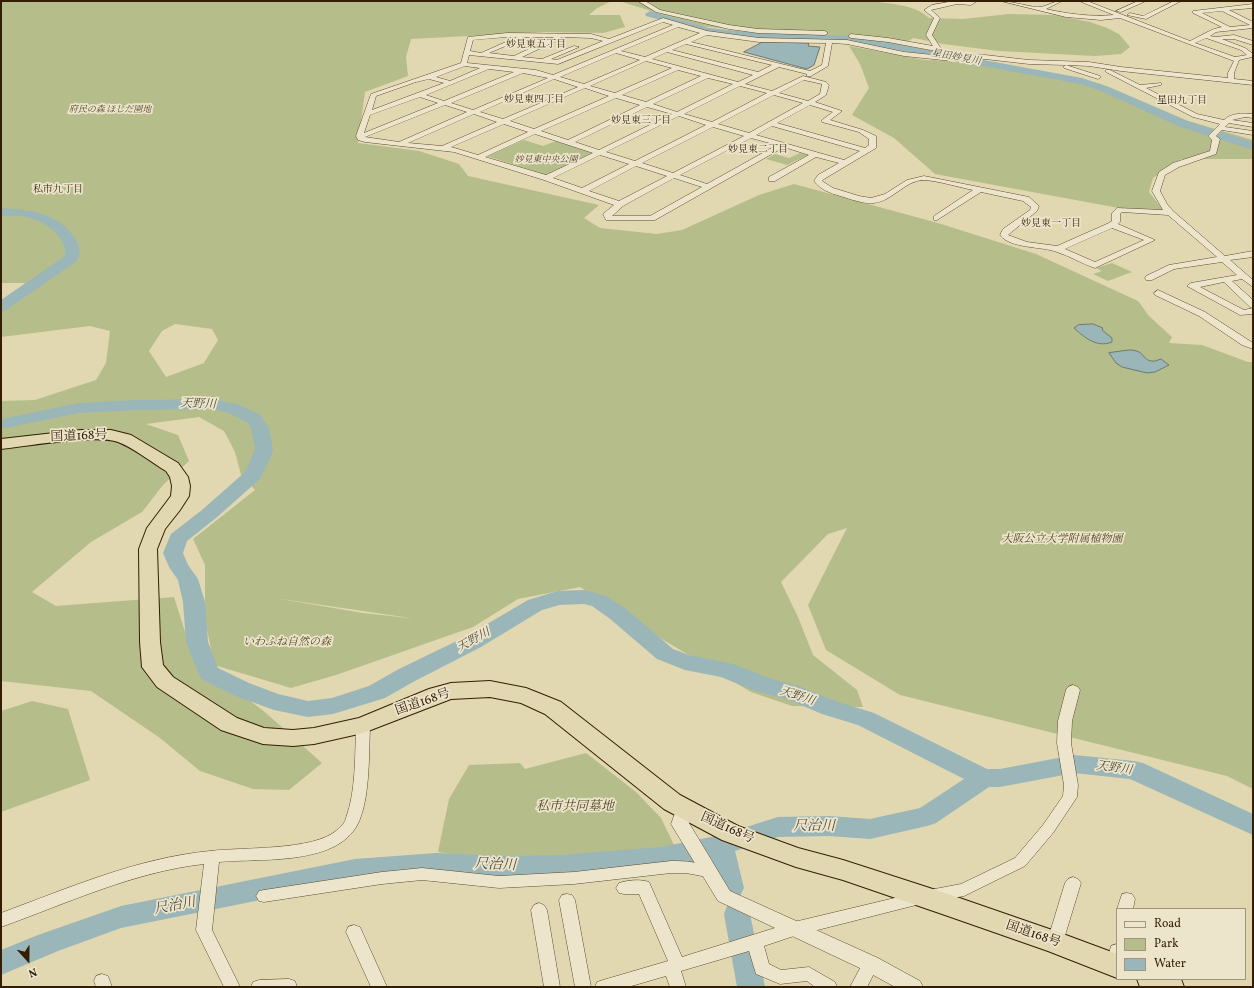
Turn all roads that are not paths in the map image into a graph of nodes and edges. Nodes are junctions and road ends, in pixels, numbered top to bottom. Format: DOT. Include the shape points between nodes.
graph roads {
  1 [pos="641,1"];
  2 [pos="974,1"];
  3 [pos="1004,1"];
  4 [pos="1059,1"];
  5 [pos="1082,1"];
  6 [pos="1143,1"];
  7 [pos="1178,1"];
  8 [pos="1236,1"];
  9 [pos="958,2"];
  10 [pos="1017,2"];
  11 [pos="1095,3"];
  12 [pos="1251,7"];
  13 [pos="1040,9"];
  14 [pos="1222,9"];
  15 [pos="1119,11"];
  16 [pos="1077,16"];
  17 [pos="1124,17"];
  18 [pos="677,25"];
  19 [pos="1253,25"];
  20 [pos="1228,28"];
  21 [pos="706,33"];
  22 [pos="829,33"];
  23 [pos="564,35"];
  24 [pos="847,35"];
  25 [pos="525,36"];
  26 [pos="1206,36"];
  27 [pos="599,38"];
  28 [pos="1215,39"];
  29 [pos="609,41"];
  30 [pos="828,41"];
  31 [pos="685,42"];
  32 [pos="1189,43"];
  33 [pos="1253,43"];
  34 [pos="666,50"];
  35 [pos="615,51"];
  36 [pos="467,53"];
  37 [pos="941,53"];
  38 [pos="481,54"];
  39 [pos="515,57"];
  40 [pos="975,57"];
  41 [pos="1235,58"];
  42 [pos="646,59"];
  43 [pos="543,60"];
  44 [pos="1054,63"];
  45 [pos="464,64"];
  46 [pos="778,65"];
  47 [pos="488,67"];
  48 [pos="1104,67"];
  49 [pos="677,68"];
  50 [pos="521,71"];
  51 [pos="758,74"];
  52 [pos="811,74"];
  53 [pos="706,76"];
  54 [pos="429,77"];
  55 [pos="554,77"];
  56 [pos="803,78"];
  57 [pos="1098,78"];
  58 [pos="1145,80"];
  59 [pos="1231,80"];
  60 [pos="1131,82"];
  61 [pos="451,83"];
  62 [pos="1253,83"];
  63 [pos="739,84"];
  64 [pos="1159,84"];
  65 [pos="585,86"];
  66 [pos="1140,87"];
  67 [pos="773,93"];
  68 [pos="420,94"];
  69 [pos="614,95"];
  70 [pos="446,102"];
  71 [pos="808,103"];
  72 [pos="646,104"];
  73 [pos="473,111"];
  74 [pos="367,114"];
  75 [pos="678,114"];
  76 [pos="1253,116"];
  77 [pos="504,121"];
  78 [pos="712,124"];
  79 [pos="771,124"];
  80 [pos="1225,124"];
  81 [pos="1253,125"];
  82 [pos="536,131"];
  83 [pos="1253,133"];
  84 [pos="749,134"];
  85 [pos="360,136"];
  86 [pos="569,142"];
  87 [pos="399,144"];
  88 [pos="783,145"];
  89 [pos="444,148"];
  90 [pos="866,150"];
  91 [pos="599,152"];
  92 [pos="815,154"];
  93 [pos="478,157"];
  94 [pos="846,163"];
  95 [pos="636,164"];
  96 [pos="674,176"];
  97 [pos="548,178"];
  98 [pos="772,179"];
  99 [pos="709,187"];
  100 [pos="980,189"];
  101 [pos="582,191"];
  102 [pos="620,204"];
  103 [pos="1170,213"];
  104 [pos="937,218"];
  105 [pos="1112,225"];
  106 [pos="1058,249"];
  107 [pos="1253,254"];
  108 [pos="1224,259"];
  109 [pos="1244,276"];
  110 [pos="1149,278"];
  111 [pos="1225,279"];
  112 [pos="1253,284"];
  113 [pos="1158,294"];
  114 [pos="1253,305"];
  115 [pos="1253,311"];
  116 [pos="1253,346"];
  117 [pos="1,444"];
  118 [pos="1073,690"];
  119 [pos="363,725"];
  120 [pos="684,810"];
  121 [pos="212,856"];
  122 [pos="707,871"];
  123 [pos="1073,882"];
  124 [pos="624,888"];
  125 [pos="264,896"];
  126 [pos="924,897"];
  127 [pos="567,900"];
  128 [pos="539,910"];
  129 [pos="1,920"];
  130 [pos="794,929"];
  131 [pos="354,932"];
  132 [pos="1055,942"];
  133 [pos="747,945"];
  134 [pos="1116,961"];
  135 [pos="871,964"];
  136 [pos="674,966"];
  137 [pos="1153,980"];
  138 [pos="232,987"];
  139 [pos="258,987"];
  140 [pos="290,987"];
  141 [pos="379,987"];
  142 [pos="552,987"];
  143 [pos="583,987"];
  144 [pos="603,987"];
  145 [pos="678,987"];
  146 [pos="829,987"];
  147 [pos="858,987"];
  148 [pos="913,987"];
  149 [pos="1171,987"];
  1 -- 22 [label="street" via="658,11 729,28"];
  2 -- 9 [label="street"];
  3 -- 10 [label="street"];
  4 -- 13 [label="street"];
  5 -- 11 [label="street"];
  6 -- 15 [label="street"];
  7 -- 15 [label="street" via="1144,18"];
  8 -- 12 [label="street"];
  9 -- 37 [label="street" via="933,6 927,10 937,18 929,35"];
  10 -- 13 [label="street"];
  11 -- 15 [label="street"];
  11 -- 16 [label="street"];
  11 -- 17 [label="street"];
  12 -- 14 [label="street"];
  13 -- 16 [label="street"];
  14 -- 19 [label="street"];
  14 -- 20 [label="street" via="1195,12"];
  16 -- 17 [label="street"];
  17 -- 32 [label="street"];
  18 -- 21 [label="street"];
  18 -- 29 [label="street" via="663,20"];
  18 -- 35 [label="street"];
  19 -- 20 [label="street"];
  20 -- 26 [label="street" via="1214,30"];
  21 -- 30 [label="street" via="759,40"];
  21 -- 31 [label="street"];
  23 -- 25 [label="street"];
  23 -- 27 [label="street"];
  23 -- 39 [label="street"];
  24 -- 37 [label="street" via="888,40"];
  25 -- 36 [label="street" via="470,38"];
  25 -- 38 [label="street"];
  26 -- 28 [label="street"];
  26 -- 32 [label="street"];
  27 -- 29 [label="street"];
  27 -- 43 [label="street"];
  28 -- 33 [label="street" via="1231,36"];
  28 -- 41 [label="street" via="1250,54"];
  29 -- 43 [label="street" via="558,62"];
  30 -- 37 [label="street" via="861,44 904,54"];
  30 -- 52 [label="street" via="825,66"];
  31 -- 34 [label="street"];
  31 -- 46 [label="street"];
  32 -- 41 [label="street"];
  34 -- 42 [label="street"];
  34 -- 51 [label="street"];
  35 -- 42 [label="street"];
  35 -- 55 [label="street"];
  36 -- 38 [label="street"];
  36 -- 45 [label="street"];
  37 -- 40 [label="street"];
  37 -- 40 [label="street" via="955,59"];
  38 -- 39 [label="street"];
  39 -- 43 [label="street"];
  40 -- 44 [label="street"];
  41 -- 59 [label="street" via="1237,61 1231,73"];
  42 -- 49 [label="street"];
  42 -- 65 [label="street"];
  44 -- 48 [label="street"];
  44 -- 57 [label="street"];
  45 -- 47 [label="street"];
  45 -- 54 [label="street"];
  46 -- 51 [label="street"];
  46 -- 52 [label="street"];
  47 -- 50 [label="street"];
  47 -- 61 [label="street"];
  48 -- 59 [label="street"];
  48 -- 60 [label="street"];
  49 -- 53 [label="street"];
  49 -- 69 [label="street"];
  50 -- 55 [label="street"];
  50 -- 70 [label="street"];
  51 -- 63 [label="street"];
  52 -- 56 [label="street"];
  53 -- 63 [label="street"];
  53 -- 72 [label="street"];
  54 -- 61 [label="street"];
  54 -- 74 [label="street" via="373,95"];
  55 -- 65 [label="street"];
  55 -- 73 [label="street"];
  56 -- 67 [label="street"];
  56 -- 71 [label="street" via="824,83 826,86 823,95"];
  58 -- 60 [label="street"];
  59 -- 62 [label="street"];
  60 -- 66 [label="street"];
  61 -- 68 [label="street"];
  63 -- 67 [label="street"];
  63 -- 75 [label="street"];
  64 -- 66 [label="street"];
  65 -- 69 [label="street"];
  65 -- 77 [label="street"];
  66 -- 80 [label="street" via="1194,116"];
  67 -- 71 [label="street"];
  67 -- 78 [label="street"];
  68 -- 70 [label="street"];
  68 -- 74 [label="street"];
  69 -- 72 [label="street"];
  69 -- 82 [label="street"];
  70 -- 73 [label="street"];
  70 -- 85 [label="street" via="368,135"];
  71 -- 79 [label="street"];
  71 -- 90 [label="street" via="839,111 824,121 861,131 873,138 873,146"];
  72 -- 75 [label="street"];
  72 -- 86 [label="street"];
  73 -- 77 [label="street"];
  73 -- 87 [label="street"];
  74 -- 85 [label="street"];
  75 -- 78 [label="street"];
  75 -- 91 [label="street"];
  76 -- 80 [label="street" via="1230,118"];
  77 -- 82 [label="street"];
  77 -- 89 [label="street"];
  78 -- 84 [label="street"];
  78 -- 95 [label="street"];
  79 -- 84 [label="street"];
  79 -- 90 [label="street"];
  80 -- 81 [label="street"];
  80 -- 83 [label="street"];
  80 -- 103 [label="street" via="1212,136 1216,139 1213,152 1176,164 1162,174 1156,191"];
  82 -- 86 [label="street"];
  82 -- 93 [label="street"];
  84 -- 88 [label="street"];
  84 -- 96 [label="street"];
  85 -- 87 [label="street" via="365,140"];
  86 -- 91 [label="street"];
  87 -- 89 [label="street"];
  88 -- 92 [label="street"];
  88 -- 99 [label="street"];
  89 -- 93 [label="street"];
  90 -- 94 [label="street"];
  91 -- 95 [label="street"];
  91 -- 97 [label="street"];
  92 -- 94 [label="street"];
  92 -- 98 [label="street"];
  93 -- 97 [label="street"];
  94 -- 100 [label="street" via="821,177 818,181 821,185 858,199 868,200 884,197 916,179 937,180"];
  95 -- 96 [label="street"];
  95 -- 101 [label="street"];
  96 -- 99 [label="street"];
  96 -- 102 [label="street"];
  97 -- 101 [label="street"];
  99 -- 102 [label="street" via="652,218 610,218 607,214"];
  100 -- 104 [label="street"];
  100 -- 106 [label="street" via="1026,199 1035,206 1033,211 1006,232 1004,235 1007,238"];
  101 -- 102 [label="street"];
  103 -- 105 [label="street" via="1120,210 1116,213 1116,222"];
  103 -- 108 [label="street"];
  105 -- 106 [label="street"];
  105 -- 106 [label="street" via="1151,240 1095,265"];
  107 -- 108 [label="street"];
  108 -- 109 [label="street"];
  108 -- 110 [label="street" via="1172,267"];
  109 -- 111 [label="street"];
  109 -- 112 [label="street"];
  111 -- 114 [label="street"];
  111 -- 115 [label="street" via="1191,286 1244,312"];
  113 -- 116 [label="street" via="1202,314"];
  117 -- 119 [label="highway, 国道168号" via="81,435 111,435 125,439 172,467 179,477 180,496 156,528 148,549 152,667 165,682 229,724 263,736 314,736"];
  118 -- 126 [label="street" via="1065,721 1064,743 1071,785 1070,797 1048,829 1020,862 964,890"];
  119 -- 120 [label="highway, 国道168号" via="451,691 490,689 526,696 552,708"];
  119 -- 121 [label="street" via="357,810 351,825 339,838 325,846 305,850"];
  120 -- 122 [label="street" via="680,824"];
  120 -- 126 [label="highway, 国道168号" via="730,833 796,857"];
  121 -- 129 [label="street" via="159,865"];
  121 -- 138 [label="street" via="204,930"];
  122 -- 125 [label="street" via="671,866 574,878 499,882 422,874"];
  122 -- 130 [label="street" via="724,896"];
  123 -- 132 [label="street"];
  124 -- 136 [label="street" via="644,887"];
  126 -- 130 [label="street"];
  126 -- 132 [label="highway, 国道168号"];
  127 -- 143 [label="street"];
  128 -- 142 [label="street"];
  130 -- 133 [label="street"];
  130 -- 135 [label="street"];
  131 -- 141 [label="street"];
  132 -- 134 [label="highway, 国道168号"];
  133 -- 136 [label="street"];
  133 -- 146 [label="street" via="762,969 780,977 810,974"];
  135 -- 147 [label="street"];
  135 -- 148 [label="street"];
  136 -- 144 [label="street"];
  136 -- 145 [label="street"];
  137 -- 149 [label="highway"];
  139 -- 140 [label="street"];
}
